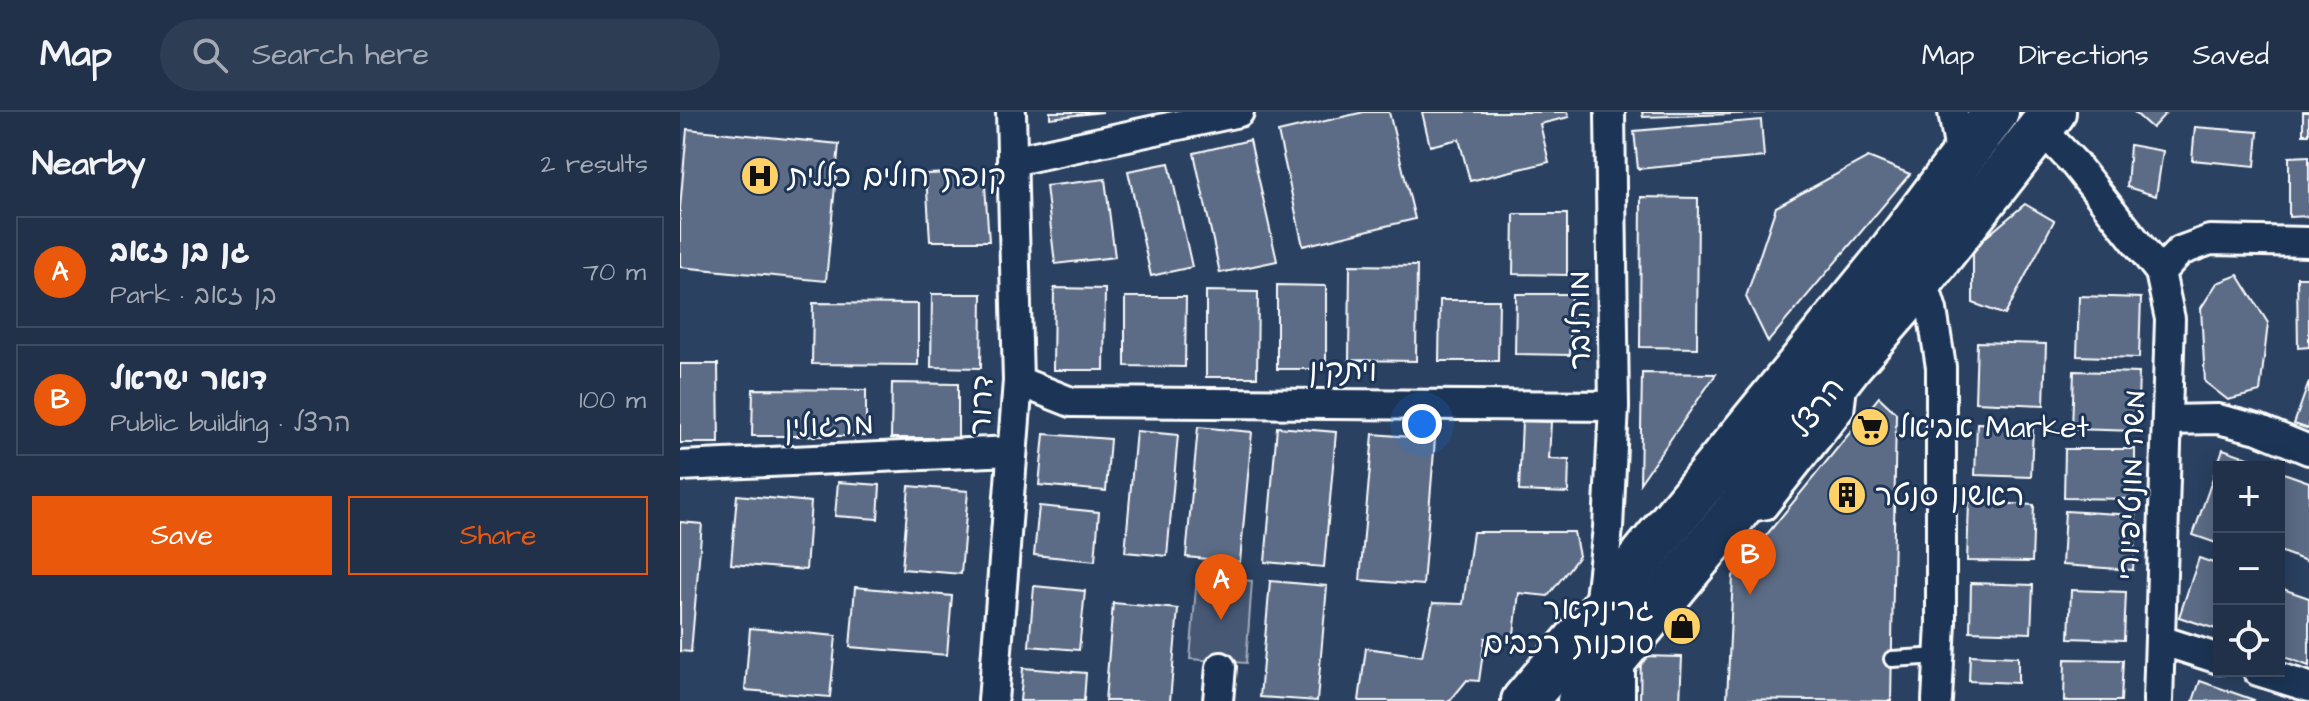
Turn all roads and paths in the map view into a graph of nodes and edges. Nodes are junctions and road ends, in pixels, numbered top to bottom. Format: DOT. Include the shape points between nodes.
graph roads {
  1 [pos="1011,112"];
  2 [pos="1239,112"];
  3 [pos="1610,112"];
  4 [pos="1953,112"];
  5 [pos="1996,112"];
  6 [pos="2050,116"];
  7 [pos="1961,158"];
  8 [pos="1012,161"];
  9 [pos="2309,242"];
  10 [pos="2160,272"];
  11 [pos="1902,282"];
  12 [pos="1018,381"];
  13 [pos="1071,402"];
  14 [pos="1614,406"];
  15 [pos="1015,412"];
  16 [pos="2167,420"];
  17 [pos="2309,450"];
  18 [pos="1012,451"];
  19 [pos="981,452"];
  20 [pos="680,466"];
  21 [pos="1010,479"];
  22 [pos="1606,603"];
  23 [pos="2160,640"];
  24 [pos="1940,656"];
  25 [pos="2213,657"];
  26 [pos="1892,659"];
  27 [pos="1221,667"];
  28 [pos="2277,677"];
  29 [pos="1607,686"];
  30 [pos="2309,687"];
  31 [pos="993,701"];
  32 [pos="1218,701"];
  33 [pos="1524,701"];
  34 [pos="1937,701"];
  35 [pos="2158,701"];
  1 -- 8 [label="street, דרור"];
  2 -- 8 [label="street"];
  3 -- 14 [label="street, מוהליבר"];
  4 -- 7 [label="street"];
  5 -- 7 [label="main road, הרצל"];
  6 -- 10 [label="street" via="2050,138"];
  6 -- 11 [label="main road, הרצל"];
  7 -- 11 [label="main road, הרצל"];
  8 -- 12 [label="street, דרור"];
  9 -- 10 [label="street" via="2210,240 2180,251"];
  10 -- 16 [label="street, משה מונטיפיורי" via="2170,319"];
  11 -- 22 [label="main road, הרצל"];
  11 -- 24 [label="street" via="1937,350 1941,381"];
  11 -- 29 [label="main road, הרצל" via="1851,363"];
  12 -- 13 [label="street, ויתקין"];
  12 -- 15 [label="street, דרור"];
  13 -- 14 [label="street, ויתקין"];
  13 -- 15 [label="street, ויתקין"];
  14 -- 22 [label="street, מוהליבר"];
  15 -- 18 [label="street, דרור"];
  16 -- 17 [label="street" via="2218,419"];
  16 -- 23 [label="street, משה מונטיפיורי"];
  18 -- 19 [label="street, מרגולין"];
  18 -- 21 [label="street, דרור"];
  19 -- 20 [label="street, מרגולין"];
  19 -- 21 [label="street"];
  21 -- 31 [label="street, דרור"];
  22 -- 29 [label="street, מוהליבר"];
  22 -- 33 [label="main road, הרצל"];
  23 -- 25 [label="street"];
  23 -- 35 [label="street, משה מונטיפיורי"];
  24 -- 26 [label="lane"];
  24 -- 34 [label="street"];
  27 -- 32 [label="street"];
  28 -- 30 [label="street"];
}
